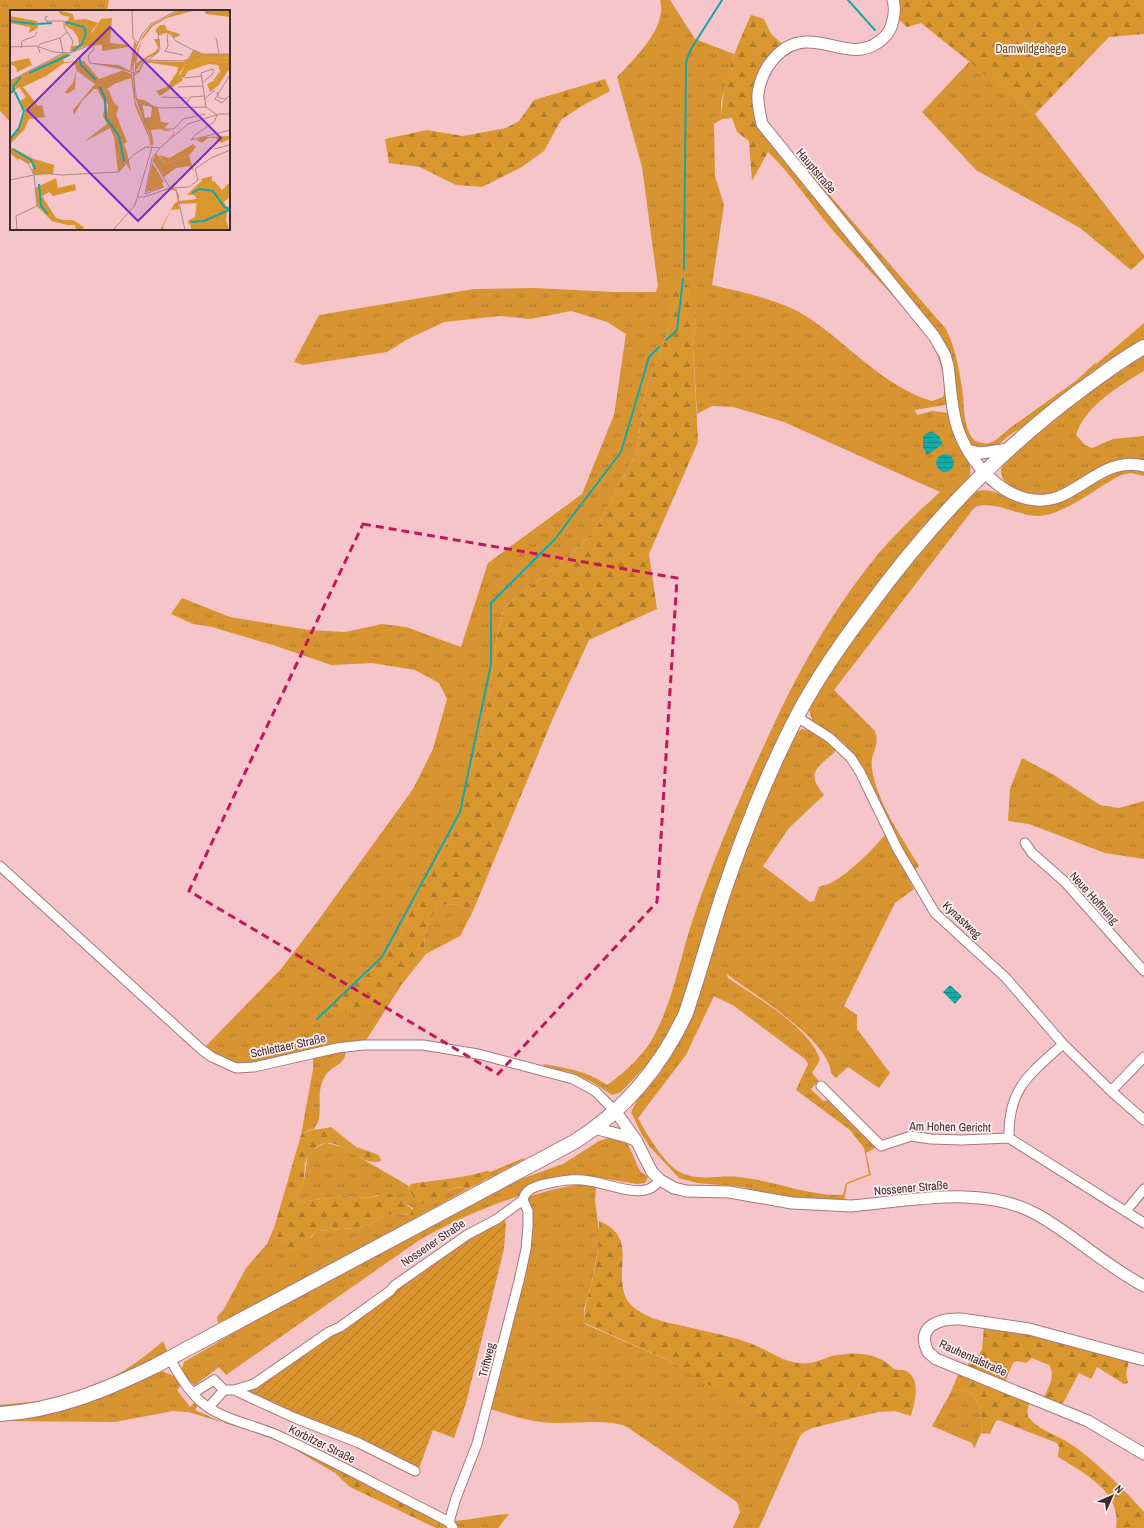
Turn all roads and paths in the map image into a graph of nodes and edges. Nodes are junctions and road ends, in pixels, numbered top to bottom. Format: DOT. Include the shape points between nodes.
graph roads {
  1 [pos="892,0"];
  2 [pos="1144,347"];
  3 [pos="1010,448"];
  4 [pos="969,451"];
  5 [pos="1144,466"];
  6 [pos="984,473"];
  7 [pos="797,717"];
  8 [pos="1025,843"];
  9 [pos="0,866"];
  10 [pos="1144,971"];
  11 [pos="1063,1044"];
  12 [pos="1144,1057"];
  13 [pos="821,1086"];
  14 [pos="1111,1091"];
  15 [pos="616,1112"];
  16 [pos="1144,1120"];
  17 [pos="596,1128"];
  18 [pos="1009,1138"];
  19 [pos="636,1140"];
  20 [pos="660,1180"];
  21 [pos="1144,1189"];
  22 [pos="523,1200"];
  23 [pos="1126,1210"];
  24 [pos="1144,1223"];
  25 [pos="1144,1286"];
  26 [pos="170,1359"];
  27 [pos="1144,1360"];
  28 [pos="224,1390"];
  29 [pos="234,1390"];
  30 [pos="193,1393"];
  31 [pos="209,1407"];
  32 [pos="0,1414"];
  33 [pos="1144,1454"];
  34 [pos="415,1471"];
  35 [pos="451,1525"];
  1 -- 4 [label="street, Hauptstraße" via="894,16 890,30 874,46 857,50 808,42 794,44 779,53 766,68 761,81 758,108 762,124 774,141 934,336 945,355 958,431"];
  2 -- 3 [label="main road" via="1074,395"];
  3 -- 4 [label="street" via="981,453"];
  3 -- 6 [label="main road"];
  4 -- 6 [label="street"];
  5 -- 6 [label="street" via="1131,464 1113,467 1052,499 1028,499 1003,489"];
  6 -- 7 [label="main road" via="940,519 884,586 831,659"];
  7 -- 11 [label="street, Kynastweg" via="830,738 851,758 898,850 935,913 1006,978"];
  7 -- 15 [label="main road" via="736,857 686,1013 658,1064"];
  8 -- 10 [label="street, Neue Hoffnung" via="1032,853 1070,888"];
  9 -- 15 [label="street, Schlettaer Straße" via="202,1050 223,1063 236,1068 254,1067 363,1044 423,1045 478,1054 573,1079 595,1091"];
  11 -- 14 [label="street, Kynastweg"];
  11 -- 18 [label="street, Am Hohen Gericht" via="1022,1083 1010,1113"];
  12 -- 14 [label="street"];
  13 -- 18 [label="street, Am Hohen Gericht" via="881,1146 911,1136 961,1140"];
  14 -- 16 [label="street, Kynastweg"];
  15 -- 17 [label="main road"];
  15 -- 19 [label="street, Nossener Straße"];
  17 -- 19 [label="street"];
  17 -- 26 [label="main road" via="559,1151 263,1307"];
  18 -- 23 [label="street"];
  19 -- 20 [label="street, Nossener Straße" via="652,1172"];
  20 -- 22 [label="street, Nossener Straße" via="652,1187 641,1191 591,1181 562,1180 528,1190"];
  20 -- 25 [label="street, Nossener Straße" via="686,1191 729,1192 820,1205 852,1206 962,1197 1006,1202 1024,1208 1049,1222 1113,1268"];
  21 -- 23 [label="street"];
  22 -- 29 [label="street, Nossener Straße" via="497,1219 466,1235 340,1327 254,1384"];
  22 -- 35 [label="street, Triftweg" via="528,1211 528,1226 519,1281 477,1444 456,1498"];
  23 -- 24 [label="street"];
  26 -- 30 [label="street, Korbitzer Straße"];
  26 -- 32 [label="main road" via="115,1385 69,1402"];
  27 -- 33 [label="street, Rauhentalstraße" via="1029,1329 961,1319 938,1321 930,1326 925,1337 928,1352 936,1359 1088,1422"];
  28 -- 29 [label="street"];
  28 -- 30 [label="street" via="211,1380"];
  28 -- 31 [label="street"];
  29 -- 34 [label="street" via="359,1443"];
  30 -- 31 [label="street, Korbitzer Straße"];
  31 -- 35 [label="street, Korbitzer Straße" via="302,1447"];
}
